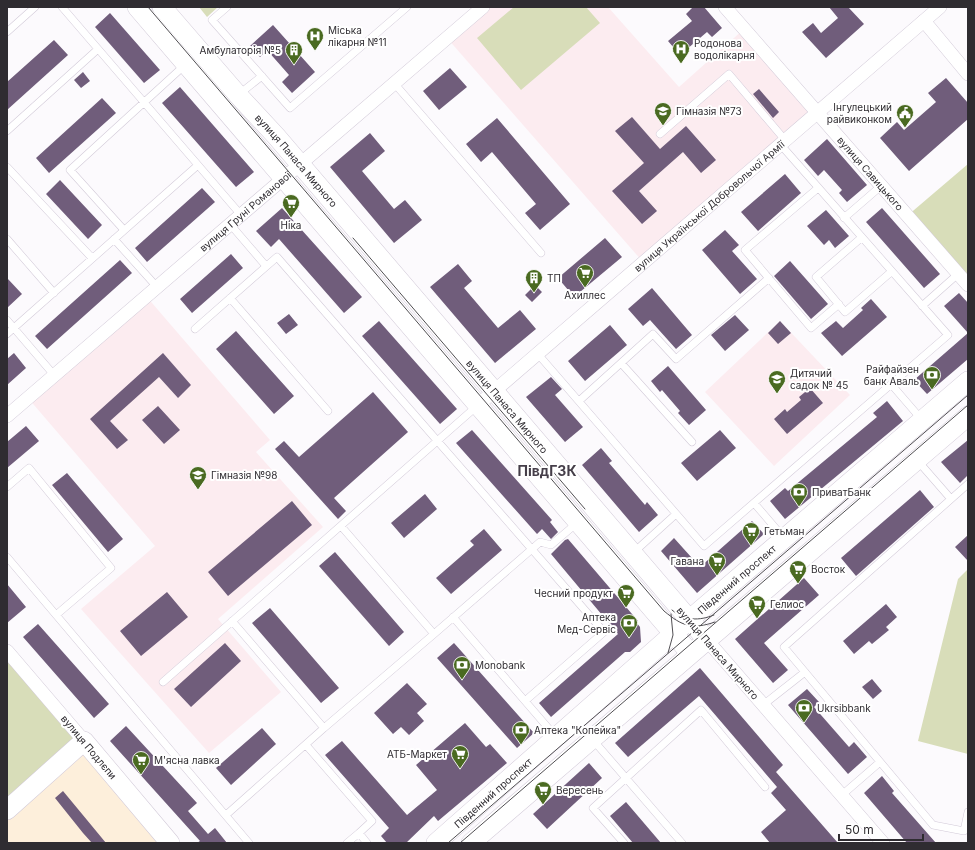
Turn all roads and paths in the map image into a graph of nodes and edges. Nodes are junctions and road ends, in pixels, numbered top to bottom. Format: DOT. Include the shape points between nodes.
graph roads {
  1 [pos="35,7"];
  2 [pos="62,7"];
  3 [pos="137,7"];
  4 [pos="162,7"];
  5 [pos="227,7"];
  6 [pos="407,7"];
  7 [pos="483,7"];
  8 [pos="725,7"];
  9 [pos="940,7"];
  10 [pos="924,22"];
  11 [pos="7,32"];
  12 [pos="98,49"];
  13 [pos="187,64"];
  14 [pos="968,74"];
  15 [pos="262,76"];
  16 [pos="394,83"];
  17 [pos="238,95"];
  18 [pos="144,103"];
  19 [pos="817,113"];
  20 [pos="7,131"];
  21 [pos="660,134"];
  22 [pos="782,142"];
  23 [pos="300,164"];
  24 [pos="198,165"];
  25 [pos="7,166"];
  26 [pos="284,177"];
  27 [pos="881,186"];
  28 [pos="818,188"];
  29 [pos="241,215"];
  30 [pos="844,218"];
  31 [pos="230,224"];
  32 [pos="124,230"];
  33 [pos="861,238"];
  34 [pos="7,239"];
  35 [pos="114,239"];
  36 [pos="541,253"];
  37 [pos="92,258"];
  38 [pos="266,266"];
  39 [pos="891,272"];
  40 [pos="958,274"];
  41 [pos="769,278"];
  42 [pos="968,285"];
  43 [pos="157,287"];
  44 [pos="54,293"];
  45 [pos="230,298"];
  46 [pos="839,304"];
  47 [pos="922,306"];
  48 [pos="7,320"];
  49 [pos="14,328"];
  50 [pos="195,329"];
  51 [pos="7,334"];
  52 [pos="537,353"];
  53 [pos="621,363"];
  54 [pos="54,375"];
  55 [pos="968,381"];
  56 [pos="891,384"];
  57 [pos="493,392"];
  58 [pos="579,401"];
  59 [pos="478,405"];
  60 [pos="328,411"];
  61 [pos="7,416"];
  62 [pos="968,416"];
  63 [pos="922,420"];
  64 [pos="437,441"];
  65 [pos="692,442"];
  66 [pos="916,460"];
  67 [pos="968,484"];
  68 [pos="7,487"];
  69 [pos="951,499"];
  70 [pos="754,503"];
  71 [pos="676,514"];
  72 [pos="578,522"];
  73 [pos="341,526"];
  74 [pos="784,538"];
  75 [pos="532,549"];
  76 [pos="632,554"];
  77 [pos="7,557"];
  78 [pos="56,615"];
  79 [pos="452,617"];
  80 [pos="689,620"];
  81 [pos="232,621"];
  82 [pos="434,634"];
  83 [pos="674,634"];
  84 [pos="706,639"];
  85 [pos="7,651"];
  86 [pos="690,653"];
  87 [pos="805,672"];
  88 [pos="162,682"];
  89 [pos="525,701"];
  90 [pos="763,705"];
  91 [pos="324,728"];
  92 [pos="556,737"];
  93 [pos="592,738"];
  94 [pos="84,741"];
  95 [pos="306,745"];
  96 [pos="880,762"];
  97 [pos="625,777"];
  98 [pos="765,787"];
  99 [pos="842,795"];
  100 [pos="7,810"];
  101 [pos="968,812"];
  102 [pos="226,815"];
  103 [pos="359,833"];
  104 [pos="881,842"];
  105 [pos="170,843"];
  106 [pos="249,843"];
  107 [pos="347,843"];
  108 [pos="367,843"];
  109 [pos="436,843"];
  110 [pos="471,843"];
  111 [pos="624,843"];
  112 [pos="682,843"];
  1 -- 11 [label="lane"];
  2 -- 12 [label="lane"];
  3 -- 13 [label="main road, вулиця Панаса Мирного"];
  4 -- 17 [label="main road, вулиця Панаса Мирного"];
  5 -- 15 [label="lane" via="212,20"];
  6 -- 15 [label="lane" via="290,108"];
  7 -- 16 [label="street, вулиця Груні Романової"];
  8 -- 19 [label="street, вулиця Савицького"];
  9 -- 10 [label="street, вулиця Української Добровольчої Армії"];
  10 -- 14 [label="street"];
  10 -- 19 [label="street, вулиця Української Добровольчої Армії"];
  12 -- 18 [label="lane"];
  12 -- 20 [label="lane"];
  13 -- 18 [label="lane"];
  13 -- 26 [label="main road, вулиця Панаса Мирного"];
  15 -- 17 [label="lane"];
  16 -- 23 [label="street, вулиця Груні Романової"];
  16 -- 36 [label="lane"];
  17 -- 23 [label="main road, вулиця Панаса Мирного"];
  18 -- 24 [label="lane"];
  18 -- 32 [label="lane" via="70,170"];
  19 -- 22 [label="street, вулиця Української Добровольчої Армії"];
  19 -- 27 [label="street, вулиця Савицького"];
  21 -- 22 [label="lane" via="729,74"];
  22 -- 28 [label="lane"];
  22 -- 52 [label="street, вулиця Української Добровольчої Армії"];
  23 -- 26 [label="street, вулиця Груні Романової"];
  23 -- 57 [label="main road, вулиця Панаса Мирного"];
  24 -- 29 [label="lane"];
  24 -- 32 [label="lane"];
  25 -- 37 [label="lane"];
  26 -- 29 [label="street, вулиця Груні Романової"];
  26 -- 59 [label="main road, вулиця Панаса Мирного"];
  27 -- 30 [label="lane"];
  27 -- 40 [label="street, вулиця Савицького"];
  28 -- 30 [label="lane"];
  28 -- 41 [label="lane" via="745,250"];
  29 -- 31 [label="street, вулиця Груні Романової"];
  30 -- 33 [label="lane"];
  31 -- 38 [label="lane"];
  31 -- 43 [label="street, вулиця Груні Романової"];
  32 -- 35 [label="lane"];
  33 -- 39 [label="lane"];
  33 -- 46 [label="lane" via="816,277"];
  34 -- 44 [label="lane"];
  35 -- 37 [label="lane"];
  35 -- 43 [label="lane"];
  37 -- 44 [label="lane"];
  38 -- 45 [label="lane"];
  38 -- 64 [label="lane" via="277,257"];
  39 -- 46 [label="lane" via="845,312"];
  39 -- 47 [label="lane"];
  40 -- 42 [label="street, вулиця Савицького"];
  40 -- 47 [label="lane"];
  41 -- 46 [label="lane" via="811,328"];
  41 -- 53 [label="lane" via="676,359 653,334"];
  43 -- 54 [label="street, вулиця Груні Романової"];
  44 -- 49 [label="lane"];
  45 -- 50 [label="lane"];
  45 -- 60 [label="lane"];
  47 -- 56 [label="lane" via="948,335"];
  48 -- 49 [label="lane"];
  49 -- 51 [label="lane"];
  49 -- 54 [label="lane"];
  52 -- 57 [label="street, вулиця Української Добровольчої Армії"];
  52 -- 58 [label="lane"];
  53 -- 58 [label="lane"];
  53 -- 65 [label="lane"];
  54 -- 61 [label="street, вулиця Груні Романової"];
  55 -- 63 [label="main road, Південний проспект"];
  56 -- 63 [label="lane"];
  56 -- 70 [label="lane"];
  57 -- 59 [label="street, вулиця Української Добровольчої Армії"];
  57 -- 76 [label="main road, вулиця Панаса Мирного"];
  58 -- 71 [label="lane"];
  59 -- 64 [label="lane"];
  59 -- 72 [label="main road, вулиця Панаса Мирного"];
  62 -- 66 [label="main road"];
  63 -- 74 [label="main road, Південний проспект"];
  64 -- 73 [label="lane"];
  64 -- 75 [label="lane"];
  66 -- 69 [label="lane"];
  66 -- 84 [label="main road"];
  67 -- 69 [label="lane"];
  68 -- 78 [label="lane" via="29,468 111,568"];
  69 -- 87 [label="lane" via="784,647"];
  70 -- 71 [label="lane" via="704,546"];
  70 -- 74 [label="lane"];
  71 -- 76 [label="lane"];
  72 -- 75 [label="lane" via="551,545 540,542"];
  72 -- 83 [label="main road, вулиця Панаса Мирного"];
  73 -- 81 [label="lane"];
  73 -- 82 [label="lane"];
  74 -- 80 [label="main road, Південний проспект"];
  75 -- 79 [label="lane"];
  75 -- 89 [label="lane" via="604,632"];
  76 -- 80 [label="main road, вулиця Панаса Мирного"];
  77 -- 78 [label="lane"];
  78 -- 102 [label="lane"];
  79 -- 82 [label="lane"];
  79 -- 89 [label="lane"];
  80 -- 83 [label="main road, Південний проспект"];
  80 -- 84 [label="main road, вулиця Панаса Мирного"];
  81 -- 88 [label="lane"];
  81 -- 91 [label="lane"];
  82 -- 91 [label="lane"];
  83 -- 86 [label="main road, вулиця Панаса Мирного"];
  83 -- 92 [label="main road, Південний проспект"];
  84 -- 86 [label="main road"];
  84 -- 90 [label="street, вулиця Панаса Мирного"];
  85 -- 94 [label="street, вулиця Подлєпи"];
  86 -- 93 [label="main road"];
  87 -- 90 [label="lane"];
  87 -- 96 [label="lane"];
  89 -- 92 [label="lane"];
  90 -- 99 [label="street, вулиця Панаса Мирного"];
  91 -- 95 [label="lane"];
  92 -- 109 [label="main road, Південний проспект"];
  93 -- 97 [label="lane"];
  93 -- 110 [label="main road"];
  94 -- 100 [label="main road"];
  94 -- 105 [label="main road, вулиця Подлєпи"];
  95 -- 102 [label="lane"];
  95 -- 103 [label="lane" via="372,821"];
  96 -- 99 [label="lane"];
  96 -- 101 [label="lane" via="933,825 964,831"];
  97 -- 98 [label="lane" via="701,710"];
  97 -- 111 [label="lane" via="593,808"];
  97 -- 112 [label="lane"];
  99 -- 104 [label="street, вулиця Панаса Мирного"];
  102 -- 106 [label="lane"];
  103 -- 107 [label="lane"];
  103 -- 108 [label="lane"];
}
